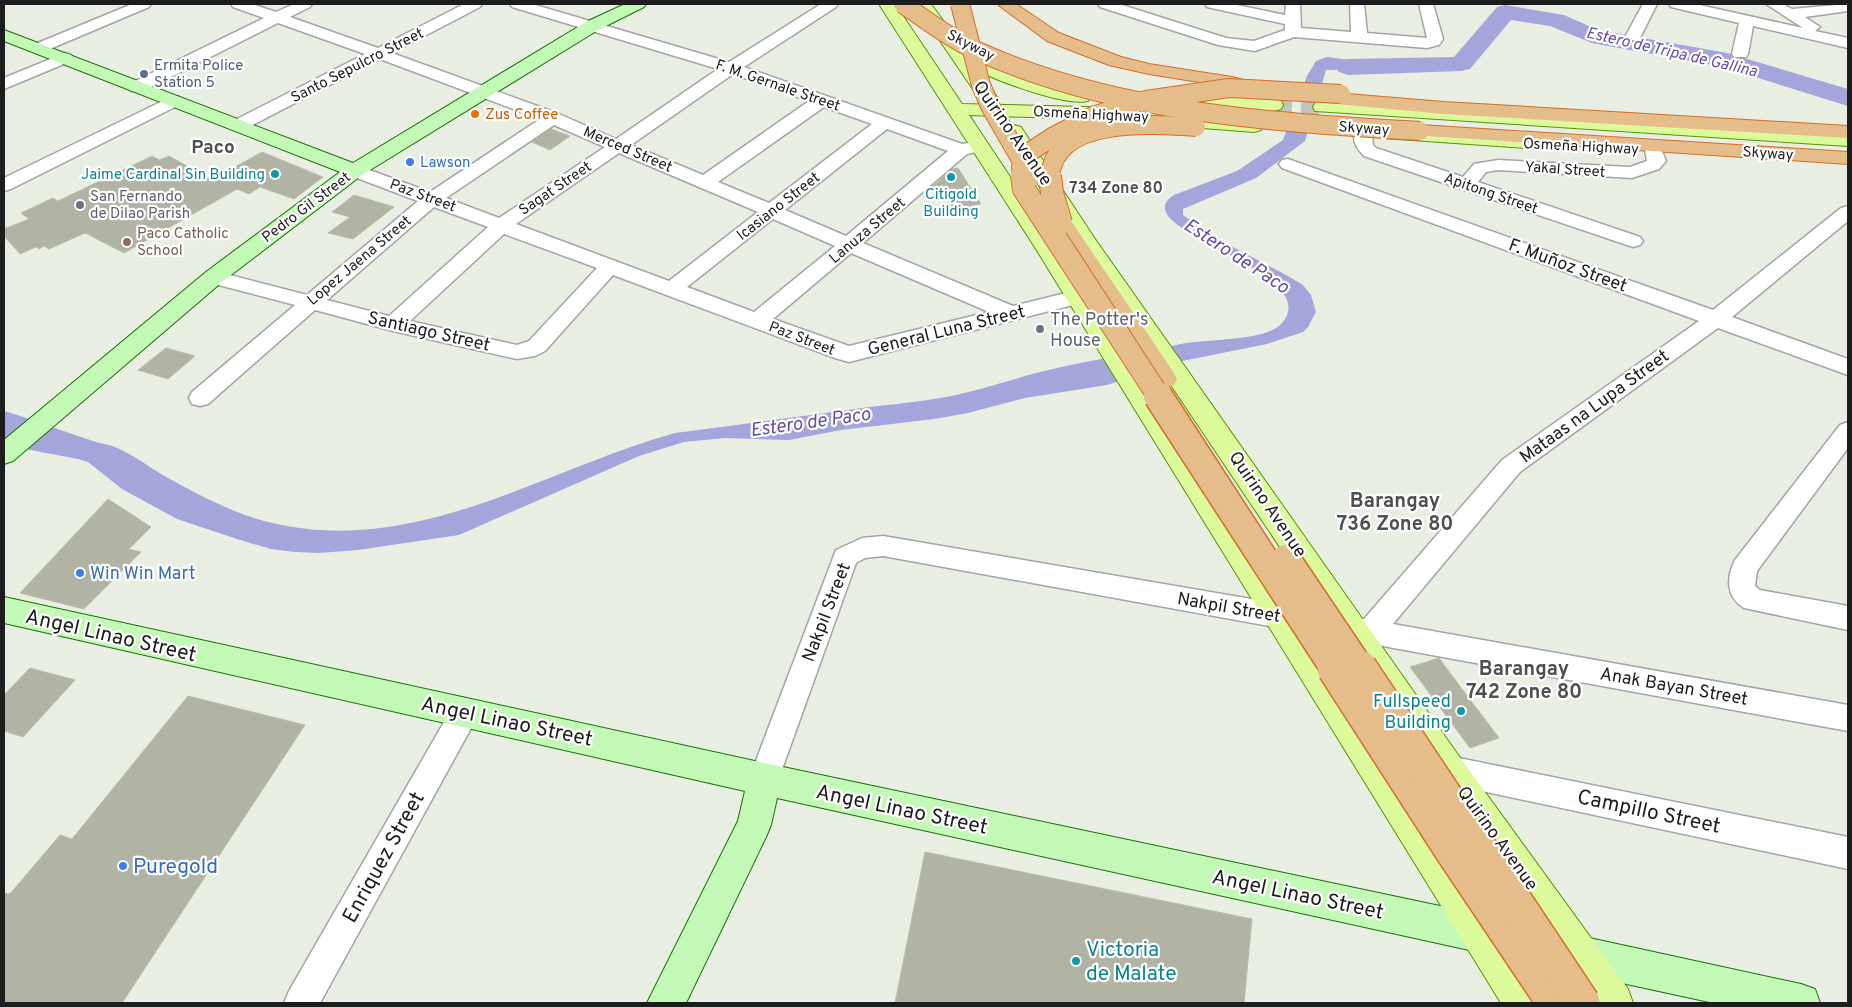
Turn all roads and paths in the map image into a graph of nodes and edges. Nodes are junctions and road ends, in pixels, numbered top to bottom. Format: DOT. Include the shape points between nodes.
graph roads {
  1 [pos="144,4"];
  2 [pos="238,4"];
  3 [pos="304,4"];
  4 [pos="475,4"];
  5 [pos="517,4"];
  6 [pos="638,4"];
  7 [pos="831,4"];
  8 [pos="887,4"];
  9 [pos="903,4"];
  10 [pos="923,4"];
  11 [pos="932,4"];
  12 [pos="960,4"];
  13 [pos="1006,4"];
  14 [pos="1105,4"];
  15 [pos="1212,4"];
  16 [pos="1293,4"];
  17 [pos="1357,4"];
  18 [pos="1426,4"];
  19 [pos="1650,4"];
  20 [pos="1682,4"];
  21 [pos="1773,4"];
  22 [pos="1848,7"];
  23 [pos="1789,14"];
  24 [pos="277,17"];
  25 [pos="1747,20"];
  26 [pos="592,26"];
  27 [pos="1293,27"];
  28 [pos="4,35"];
  29 [pos="1633,37"];
  30 [pos="1359,38"];
  31 [pos="950,42"];
  32 [pos="1841,42"];
  33 [pos="39,48"];
  34 [pos="381,54"];
  35 [pos="1740,54"];
  36 [pos="65,58"];
  37 [pos="730,68"];
  38 [pos="4,84"];
  39 [pos="137,87"];
  40 [pos="484,92"];
  41 [pos="1081,97"];
  42 [pos="822,100"];
  43 [pos="174,101"];
  44 [pos="993,103"];
  45 [pos="1274,105"];
  46 [pos="1121,107"];
  47 [pos="1322,107"];
  48 [pos="954,108"];
  49 [pos="1068,113"];
  50 [pos="553,118"];
  51 [pos="1628,118"];
  52 [pos="884,123"];
  53 [pos="239,125"];
  54 [pos="1280,128"];
  55 [pos="1313,130"];
  56 [pos="1420,131"];
  57 [pos="1848,132"];
  58 [pos="1362,133"];
  59 [pos="1848,140"];
  60 [pos="618,145"];
  61 [pos="1848,146"];
  62 [pos="971,148"];
  63 [pos="1654,150"];
  64 [pos="1026,152"];
  65 [pos="1848,159"];
  66 [pos="1288,164"];
  67 [pos="355,170"];
  68 [pos="7,178"];
  69 [pos="706,182"];
  70 [pos="1467,184"];
  71 [pos="432,199"];
  72 [pos="772,211"];
  73 [pos="1848,212"];
  74 [pos="1061,223"];
  75 [pos="502,225"];
  76 [pos="1633,241"];
  77 [pos="850,244"];
  78 [pos="610,266"];
  79 [pos="214,277"];
  80 [pos="672,289"];
  81 [pos="1078,297"];
  82 [pos="311,301"];
  83 [pos="1010,314"];
  84 [pos="1716,319"];
  85 [pos="757,321"];
  86 [pos="393,324"];
  87 [pos="843,353"];
  88 [pos="1848,367"];
  89 [pos="200,398"];
  90 [pos="1848,430"];
  91 [pos="4,454"];
  92 [pos="4,610"];
  93 [pos="1278,615"];
  94 [pos="1848,618"];
  95 [pos="1361,630"];
  96 [pos="464,712"];
  97 [pos="1848,718"];
  98 [pos="1449,770"];
  99 [pos="764,778"];
  100 [pos="1848,852"];
  101 [pos="1480,934"];
  102 [pos="1581,955"];
  103 [pos="301,1003"];
  104 [pos="666,1003"];
  105 [pos="1523,1003"];
  106 [pos="1555,1003"];
  107 [pos="1582,1003"];
  108 [pos="1614,1003"];
  109 [pos="1802,1003"];
  1 -- 33 [label="street"];
  2 -- 24 [label="street, Merced Street"];
  3 -- 24 [label="street"];
  4 -- 34 [label="street, Santo Sepulcro Street"];
  5 -- 26 [label="street, F. M. Gernale Street"];
  6 -- 26 [label="main road, Pedro Gil Street"];
  7 -- 37 [label="street, Sagat Street"];
  8 -- 48 [label="main road, Quirino Avenue"];
  9 -- 56 [label="highway, Skyway, bridge" via="971,48 1118,97 1237,117"];
  10 -- 31 [label="main road, Quirino Avenue"];
  11 -- 61 [label="highway, Skyway, bridge" via="989,38 1030,54 1130,84 1241,106"];
  12 -- 74 [label="highway, bridge" via="981,85 990,106"];
  13 -- 51 [label="highway" via="1053,37 1116,61 1148,69 1298,96"];
  14 -- 27 [label="street" via="1224,42 1256,46"];
  15 -- 27 [label="street"];
  16 -- 27 [label="street"];
  17 -- 30 [label="street"];
  18 -- 30 [label="street" via="1435,39 1433,42"];
  19 -- 29 [label="street"];
  20 -- 25 [label="street"];
  21 -- 23 [label="street"];
  22 -- 23 [label="street"];
  23 -- 32 [label="street"];
  24 -- 34 [label="street, Merced Street"];
  24 -- 39 [label="street"];
  25 -- 32 [label="street"];
  25 -- 35 [label="street"];
  26 -- 37 [label="street, F. M. Gernale Street"];
  26 -- 40 [label="main road, Pedro Gil Street"];
  27 -- 30 [label="street"];
  28 -- 33 [label="main road, Paz Street"];
  31 -- 41 [label="main road" via="969,58 994,72 1034,87"];
  31 -- 44 [label="main road, Quirino Avenue"];
  33 -- 36 [label="main road, Paz Street"];
  34 -- 40 [label="street, Merced Street"];
  34 -- 53 [label="street, Santo Sepulcro Street"];
  36 -- 38 [label="street"];
  36 -- 39 [label="main road, Paz Street"];
  37 -- 42 [label="street, F. M. Gernale Street"];
  37 -- 60 [label="street, Sagat Street"];
  39 -- 43 [label="main road, Paz Street"];
  40 -- 50 [label="street, Merced Street"];
  40 -- 67 [label="main road, Pedro Gil Street"];
  41 -- 44 [label="main road, Osmeña Highway" via="1013,94"];
  41 -- 46 [label="main road, Osmeña Highway"];
  42 -- 52 [label="street, F. M. Gernale Street"];
  42 -- 69 [label="street"];
  43 -- 53 [label="main road, Paz Street"];
  43 -- 68 [label="street"];
  44 -- 48 [label="main road, Osmeña Highway"];
  44 -- 49 [label="main road, Osmeña Highway"];
  44 -- 64 [label="main road, Quirino Avenue"];
  45 -- 46 [label="main road, Osmeña Highway"];
  46 -- 49 [label="main road, Osmeña Highway"];
  46 -- 54 [label="main road, Osmeña Highway"];
  47 -- 59 [label="main road, Osmeña Highway"];
  48 -- 62 [label="main road, Quirino Avenue"];
  49 -- 64 [label="main road" via="1046,119 1031,130"];
  50 -- 60 [label="street, Merced Street"];
  50 -- 71 [label="street, Lopez Jaena Street"];
  51 -- 57 [label="highway"];
  51 -- 106 [label="highway, bridge" via="1540,106 1229,88 1146,100 1095,115 1031,151 1021,167 1024,189 1447,843"];
  52 -- 62 [label="street, F. M. Gernale Street"];
  52 -- 72 [label="street, Icasiano Street"];
  53 -- 67 [label="main road, Paz Street"];
  55 -- 58 [label="main road, Osmeña Highway"];
  56 -- 65 [label="highway, Skyway"];
  56 -- 74 [label="highway, bridge" via="1374,136 1314,136 1148,124 1099,131 1080,136 1068,144 1052,163 1052,198"];
  58 -- 63 [label="main road, Osmeña Highway"];
  58 -- 70 [label="street, Apitong Street" via="1364,146 1370,152"];
  60 -- 69 [label="street, Merced Street"];
  60 -- 75 [label="street, Sagat Street"];
  62 -- 77 [label="street, Lanuza Street"];
  62 -- 81 [label="main road, Quirino Avenue"];
  63 -- 65 [label="main road, Osmeña Highway"];
  63 -- 70 [label="street, Yakal Street" via="1657,161 1632,173 1498,165 1480,168"];
  64 -- 95 [label="main road, Quirino Avenue" via="1176,372"];
  66 -- 84 [label="street, F. Muñoz Street"];
  67 -- 71 [label="street, Paz Street"];
  67 -- 79 [label="main road, Pedro Gil Street"];
  69 -- 72 [label="street, Merced Street"];
  70 -- 76 [label="street, Apitong Street"];
  71 -- 75 [label="street, Paz Street"];
  71 -- 82 [label="street, Lopez Jaena Street"];
  72 -- 77 [label="street, Merced Street"];
  72 -- 80 [label="street, Icasiano Street"];
  73 -- 84 [label="street, Mataas na Lupa Street"];
  74 -- 107 [label="highway, bridge"];
  75 -- 78 [label="street, Paz Street"];
  75 -- 86 [label="street, Sagat Street"];
  77 -- 83 [label="street, Merced Street"];
  77 -- 85 [label="street, Lanuza Street"];
  78 -- 80 [label="street, Paz Street"];
  78 -- 86 [label="street, Santiago Street" via="536,346 527,351 517,352"];
  79 -- 82 [label="street, Santiago Street"];
  79 -- 91 [label="main road, Pedro Gil Street"];
  80 -- 85 [label="street, Paz Street"];
  81 -- 83 [label="street, General Luna Street"];
  81 -- 93 [label="main road, Quirino Avenue"];
  82 -- 86 [label="street, Santiago Street"];
  82 -- 89 [label="street, Lopez Jaena Street"];
  83 -- 87 [label="street, General Luna Street"];
  84 -- 88 [label="street, F. Muñoz Street"];
  84 -- 95 [label="street, Mataas na Lupa Street" via="1511,466"];
  85 -- 87 [label="street, Paz Street"];
  90 -- 94 [label="street" via="1744,568 1741,588 1754,600"];
  92 -- 96 [label="main road, Angel Linao Street"];
  93 -- 95 [label="street, Nakpil Street"];
  93 -- 99 [label="street, Nakpil Street" via="883,546 867,546 845,557"];
  93 -- 101 [label="main road, Quirino Avenue"];
  95 -- 97 [label="street, Anak Bayan Street"];
  95 -- 98 [label="main road, Quirino Avenue"];
  96 -- 99 [label="main road, Angel Linao Street"];
  96 -- 103 [label="street, Enriquez Street"];
  98 -- 100 [label="street, Campillo Street"];
  98 -- 102 [label="main road, Quirino Avenue"];
  99 -- 101 [label="main road, Angel Linao Street"];
  99 -- 104 [label="main road, Nakpil Street" via="754,825"];
  101 -- 102 [label="main road, Angel Linao Street"];
  101 -- 105 [label="main road, Quirino Avenue"];
  102 -- 108 [label="main road, Quirino Avenue"];
  102 -- 109 [label="main road, Angel Linao Street"];
}
